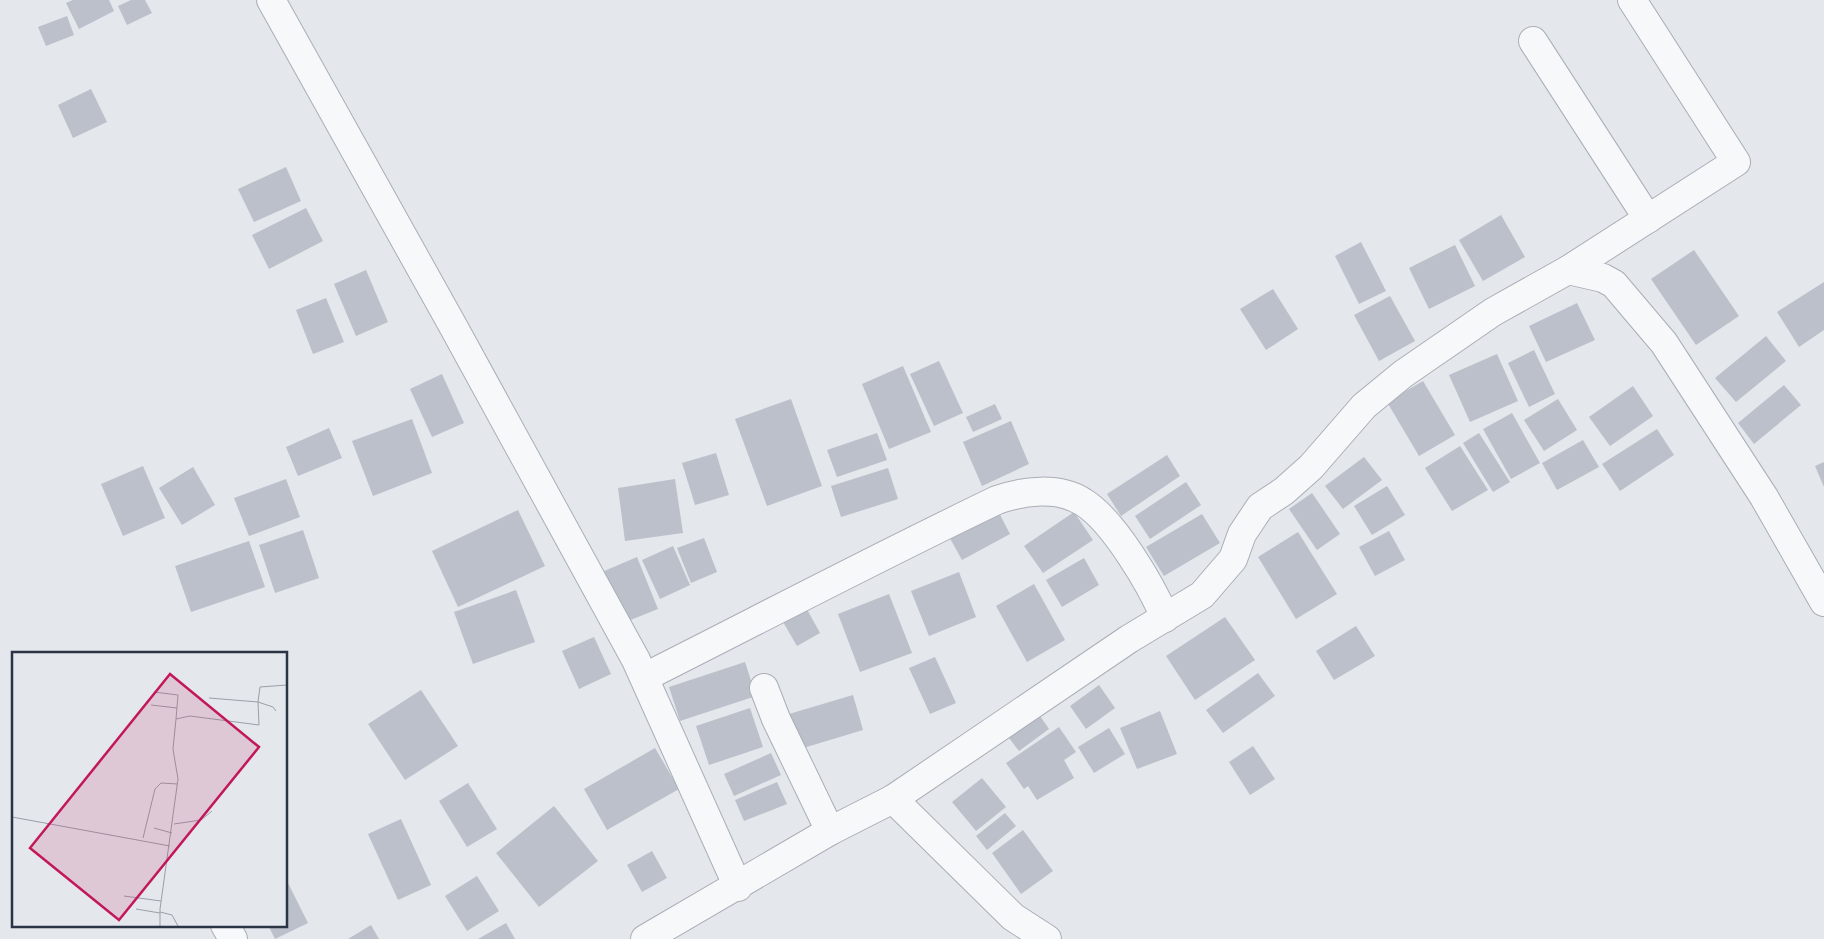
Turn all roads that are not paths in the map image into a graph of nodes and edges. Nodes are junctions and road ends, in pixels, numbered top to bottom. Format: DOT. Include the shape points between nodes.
graph roads {
  1 [pos="270,0"];
  2 [pos="1632,0"];
  3 [pos="1533,41"];
  4 [pos="1648,219"];
  5 [pos="1568,270"];
  6 [pos="1824,602"];
  7 [pos="1165,618"];
  8 [pos="645,677"];
  9 [pos="764,688"];
  10 [pos="893,798"];
  11 [pos="830,830"];
  12 [pos="738,887"];
  13 [pos="226,926"];
  14 [pos="234,939"];
  15 [pos="645,939"];
  16 [pos="1047,939"];
  1 -- 8 [label="street"];
  2 -- 4 [label="street" via="1736,162"];
  3 -- 4 [label="street"];
  4 -- 5 [label="street"];
  5 -- 6 [label="street" via="1603,278 1614,284 1664,343 1764,497"];
  5 -- 7 [label="street" via="1493,312 1403,374 1364,406 1310,467 1260,507 1242,534 1233,560 1202,595"];
  7 -- 8 [label="street" via="1155,594 1133,560 1107,524 1084,502 1052,492 1016,494 882,555"];
  7 -- 10 [label="street"];
  8 -- 12 [label="street"];
  9 -- 11 [label="street"];
  10 -- 11 [label="street"];
  10 -- 16 [label="street" via="1013,917"];
  11 -- 12 [label="street"];
  12 -- 15 [label="street"];
  13 -- 14 [label="street"];
}
